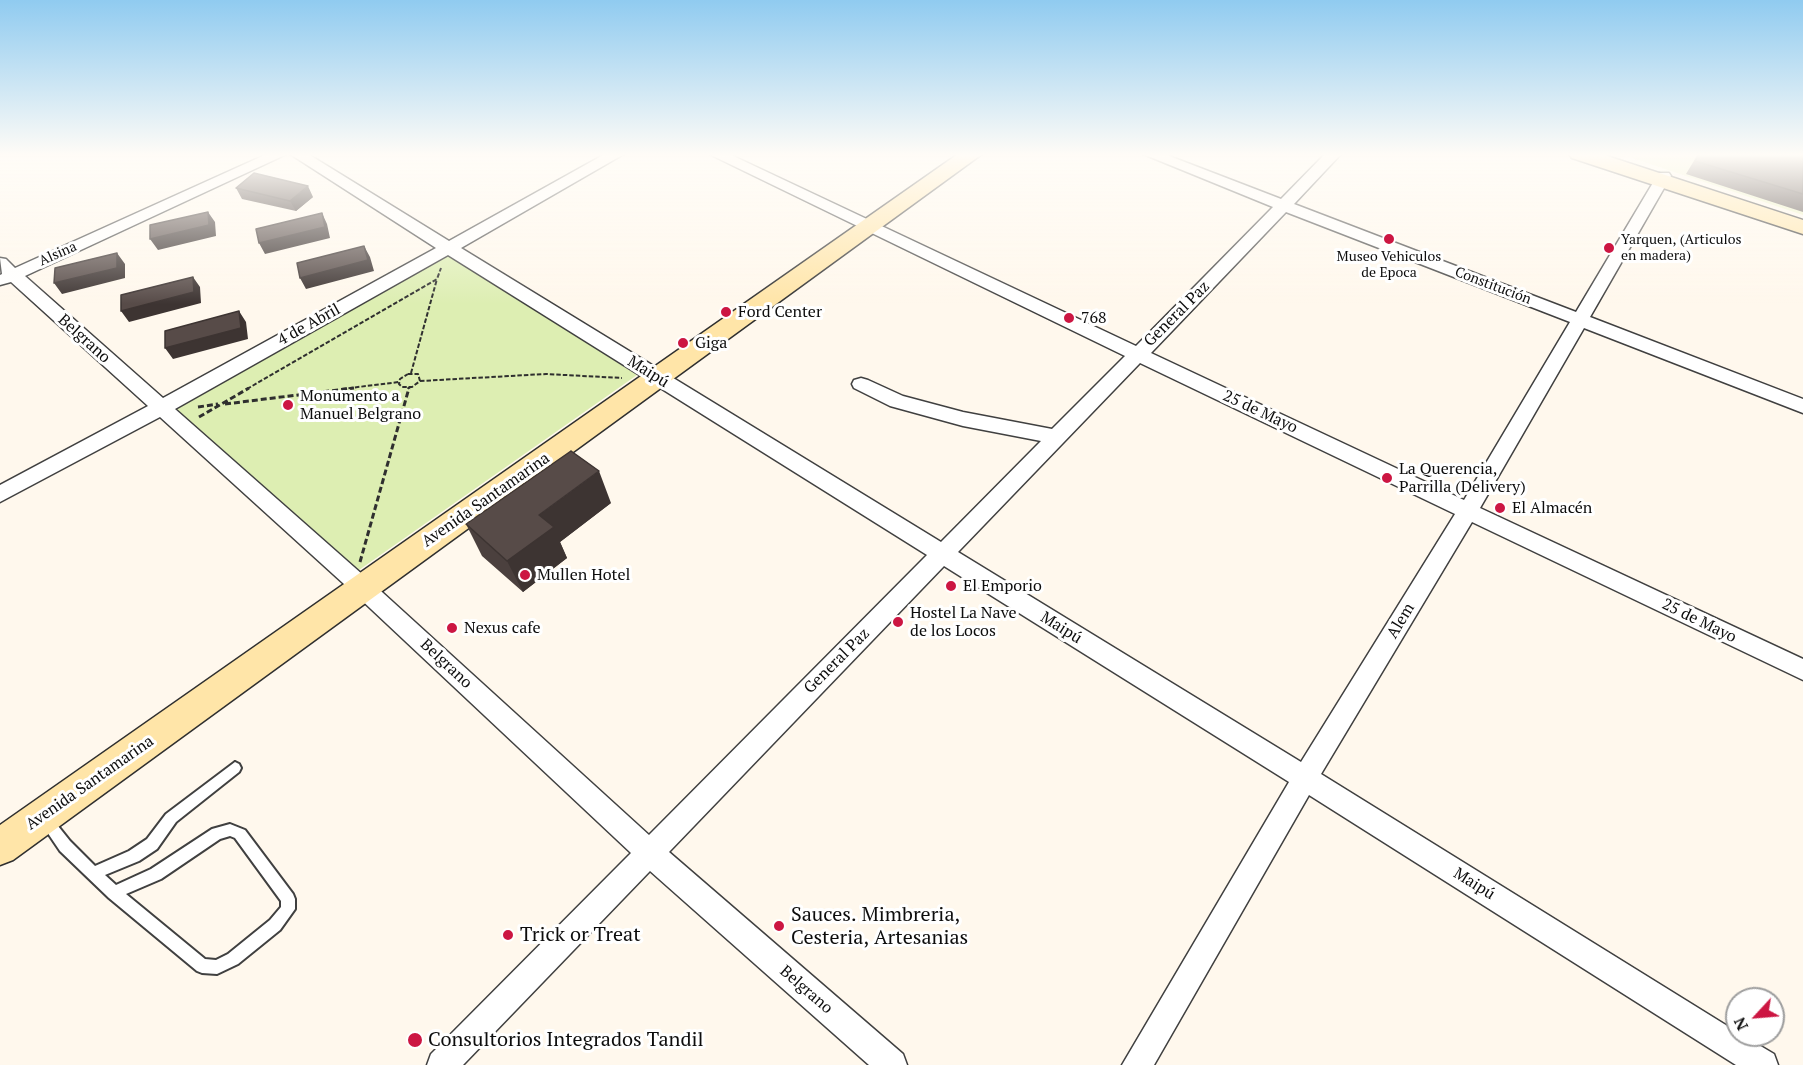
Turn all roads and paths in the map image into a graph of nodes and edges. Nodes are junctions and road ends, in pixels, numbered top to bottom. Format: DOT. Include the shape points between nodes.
graph roads {
  1 [pos="165,204"];
  2 [pos="371,204"];
  3 [pos="532,204"];
  4 [pos="821,204"];
  5 [pos="903,204"];
  6 [pos="1275,204"];
  7 [pos="1286,204"];
  8 [pos="1647,204"];
  9 [pos="1736,204"];
  10 [pos="1746,204"];
  11 [pos="1283,207"];
  12 [pos="1803,221"];
  13 [pos="870,227"];
  14 [pos="1803,227"];
  15 [pos="446,254"];
  16 [pos="4,273"];
  17 [pos="437,279"];
  18 [pos="1580,319"];
  19 [pos="1138,354"];
  20 [pos="411,374"];
  21 [pos="657,378"];
  22 [pos="399,381"];
  23 [pos="420,381"];
  24 [pos="861,384"];
  25 [pos="617,385"];
  26 [pos="409,387"];
  27 [pos="222,404"];
  28 [pos="1803,406"];
  29 [pos="192,407"];
  30 [pos="161,408"];
  31 [pos="195,420"];
  32 [pos="1057,438"];
  33 [pos="0,494"];
  34 [pos="1468,511"];
  35 [pos="943,555"];
  36 [pos="366,572"];
  37 [pos="1803,670"];
  38 [pos="235,768"];
  39 [pos="1305,778"];
  40 [pos="42,817"];
  41 [pos="0,847"];
  42 [pos="649,852"];
  43 [pos="93,873"];
  44 [pos="114,893"];
  45 [pos="442,1065"];
  46 [pos="892,1065"];
  47 [pos="1137,1065"];
  48 [pos="1763,1065"];
  1 -- 16 [label="street, Alsina"];
  2 -- 15 [label="street, Maipú"];
  3 -- 15 [label="street, 4 de Abril"];
  4 -- 13 [label="street, 25 de Mayo"];
  5 -- 13 [label="main road, Avenida Santamarina"];
  6 -- 11 [label="street, Constitución"];
  7 -- 11 [label="street, General Paz"];
  8 -- 18 [label="street, Alem"];
  9 -- 14 [label="main road"];
  10 -- 12 [label="main road"];
  11 -- 18 [label="street, Constitución"];
  11 -- 19 [label="street, General Paz"];
  13 -- 19 [label="street, 25 de Mayo"];
  13 -- 21 [label="main road, Avenida Santamarina"];
  15 -- 17 [label="path"];
  15 -- 21 [label="street, Maipú"];
  15 -- 30 [label="street, 4 de Abril"];
  16 -- 30 [label="street, Belgrano"];
  17 -- 20 [label="path"];
  17 -- 27 [label="path"];
  18 -- 28 [label="street, Constitución"];
  18 -- 34 [label="street, Alem"];
  19 -- 32 [label="street, General Paz"];
  19 -- 34 [label="street, 25 de Mayo"];
  20 -- 22 [label="path"];
  20 -- 23 [label="path" via="420,376"];
  21 -- 35 [label="street, Maipú"];
  21 -- 36 [label="main road, Avenida Santamarina"];
  22 -- 26 [label="path" via="402,387"];
  22 -- 27 [label="path"];
  23 -- 25 [label="path" via="546,374 627,378"];
  23 -- 26 [label="path"];
  24 -- 32 [label="street" via="897,401"];
  26 -- 36 [label="path" via="360,563"];
  27 -- 29 [label="path"];
  27 -- 31 [label="path"];
  30 -- 33 [label="street, 4 de Abril"];
  30 -- 36 [label="street, Belgrano"];
  32 -- 35 [label="street, General Paz"];
  34 -- 37 [label="street, 25 de Mayo"];
  34 -- 39 [label="street, Alem"];
  35 -- 39 [label="street, Maipú"];
  35 -- 42 [label="street, General Paz"];
  36 -- 40 [label="main road, Avenida Santamarina"];
  36 -- 42 [label="street, Belgrano"];
  38 -- 43 [label="lane" via="171,818 152,844"];
  39 -- 47 [label="street, Alem"];
  39 -- 48 [label="street, Maipú"];
  40 -- 41 [label="main road, Avenida Santamarina"];
  40 -- 43 [label="lane"];
  42 -- 45 [label="street, General Paz"];
  42 -- 46 [label="street, Belgrano"];
  43 -- 44 [label="lane"];
  44 -- 44 [label="lane" via="156,874 217,833 230,830 240,834 288,899 288,909 275,925 233,959 217,967 202,966"];
}
